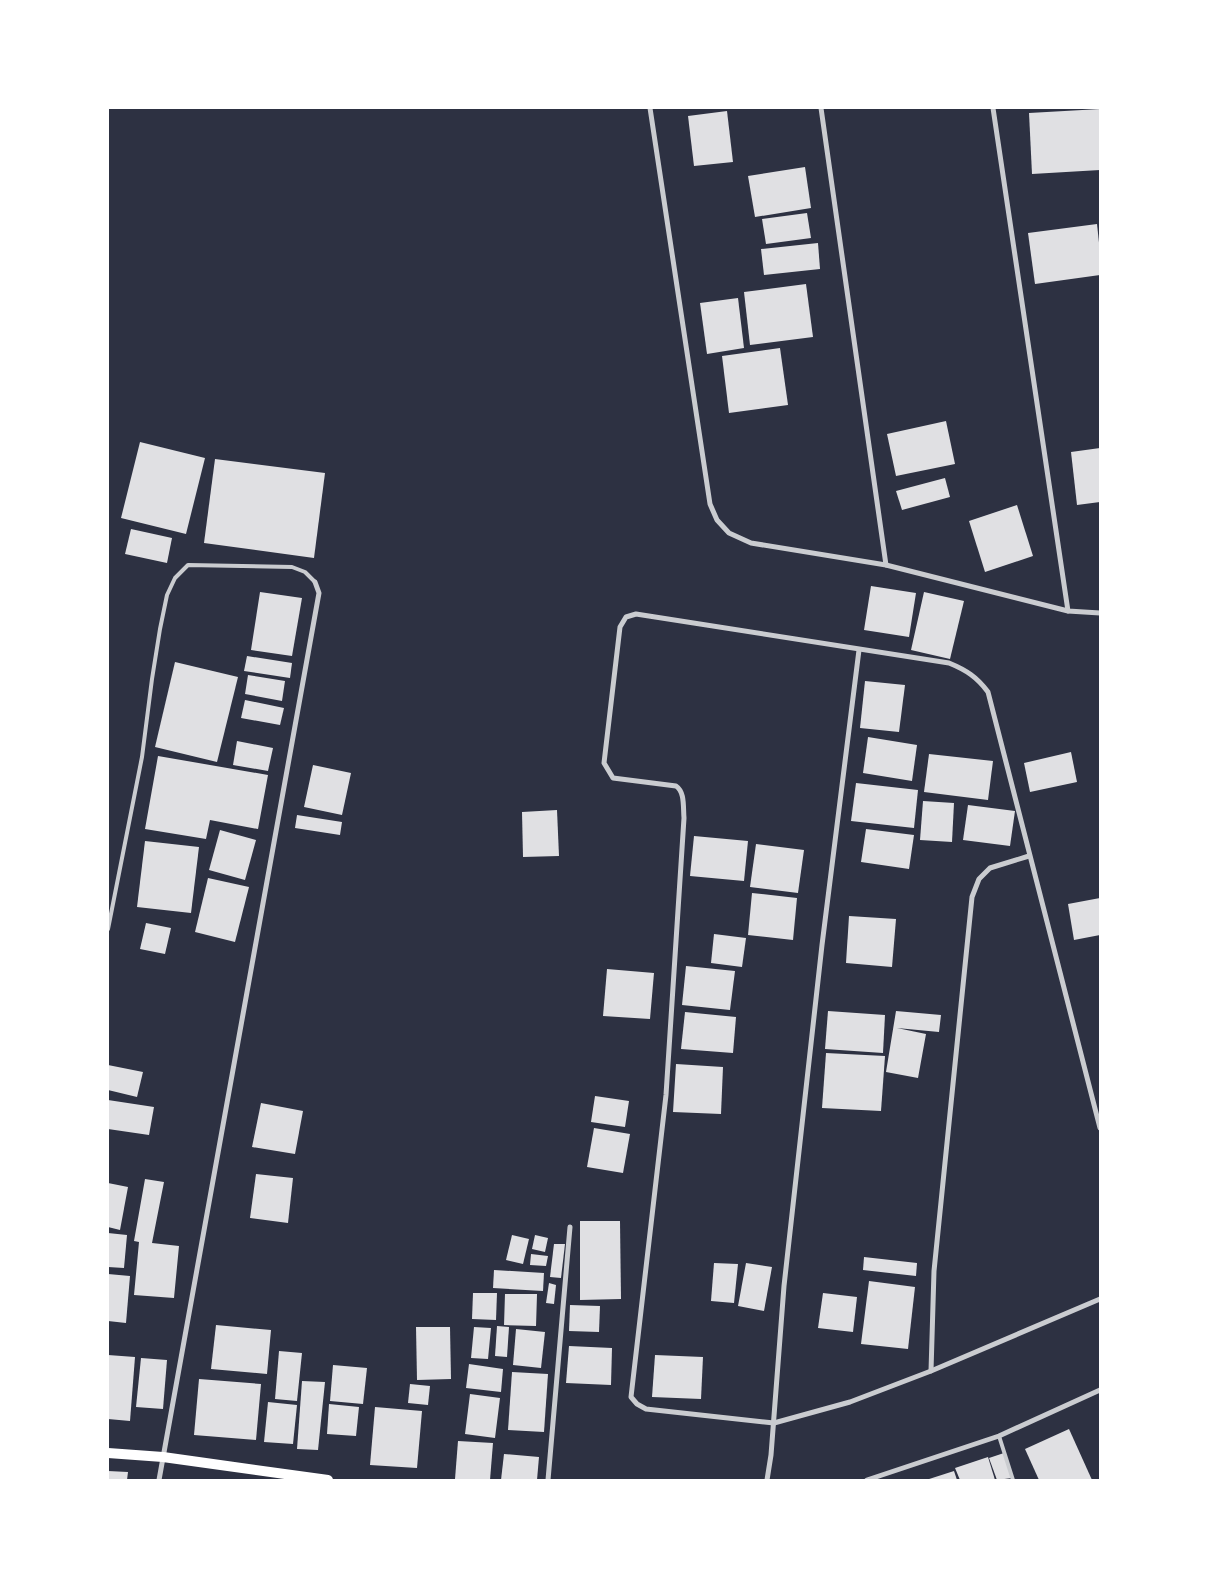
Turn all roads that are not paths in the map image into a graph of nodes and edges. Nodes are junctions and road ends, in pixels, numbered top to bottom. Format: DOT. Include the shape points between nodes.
graph roads {
  1 [pos="650,108"];
  2 [pos="820,108"];
  3 [pos="993,108"];
  4 [pos="886,565"];
  5 [pos="315,582"];
  6 [pos="1068,611"];
  7 [pos="1100,614"];
  8 [pos="859,650"];
  9 [pos="1029,856"];
  10 [pos="108,929"];
  11 [pos="1100,1128"];
  12 [pos="570,1227"];
  13 [pos="1100,1299"];
  14 [pos="931,1371"];
  15 [pos="1100,1390"];
  16 [pos="774,1423"];
  17 [pos="999,1436"];
  18 [pos="108,1453"];
  19 [pos="163,1457"];
  20 [pos="159,1480"];
  21 [pos="328,1480"];
  22 [pos="548,1480"];
  23 [pos="767,1480"];
  24 [pos="867,1480"];
  25 [pos="1013,1480"];
  1 -- 4 [label="street" via="710,504 717,520 729,533 751,543"];
  2 -- 4 [label="street"];
  3 -- 6 [label="street"];
  4 -- 6 [label="street"];
  5 -- 10 [label="lane" via="305,572 292,567 188,565 175,578 167,595 160,628 142,757"];
  5 -- 19 [label="street" via="318,593"];
  6 -- 7 [label="street"];
  8 -- 9 [label="street" via="949,663 980,681 988,692"];
  8 -- 16 [label="street" via="784,1286"];
  8 -- 16 [label="street" via="636,614 626,616 620,627 604,763 613,778 680,788 684,818 666,1095 631,1397 646,1409"];
  9 -- 11 [label="street"];
  9 -- 14 [label="street" via="990,868 979,879 972,897 934,1271"];
  12 -- 22 [label="street"];
  13 -- 14 [label="street"];
  14 -- 16 [label="street" via="850,1402"];
  15 -- 17 [label="street"];
  16 -- 23 [label="street"];
  17 -- 24 [label="street"];
  17 -- 25 [label="lane"];
  18 -- 19 [label="main road"];
  19 -- 20 [label="street"];
  19 -- 21 [label="main road"];
}
